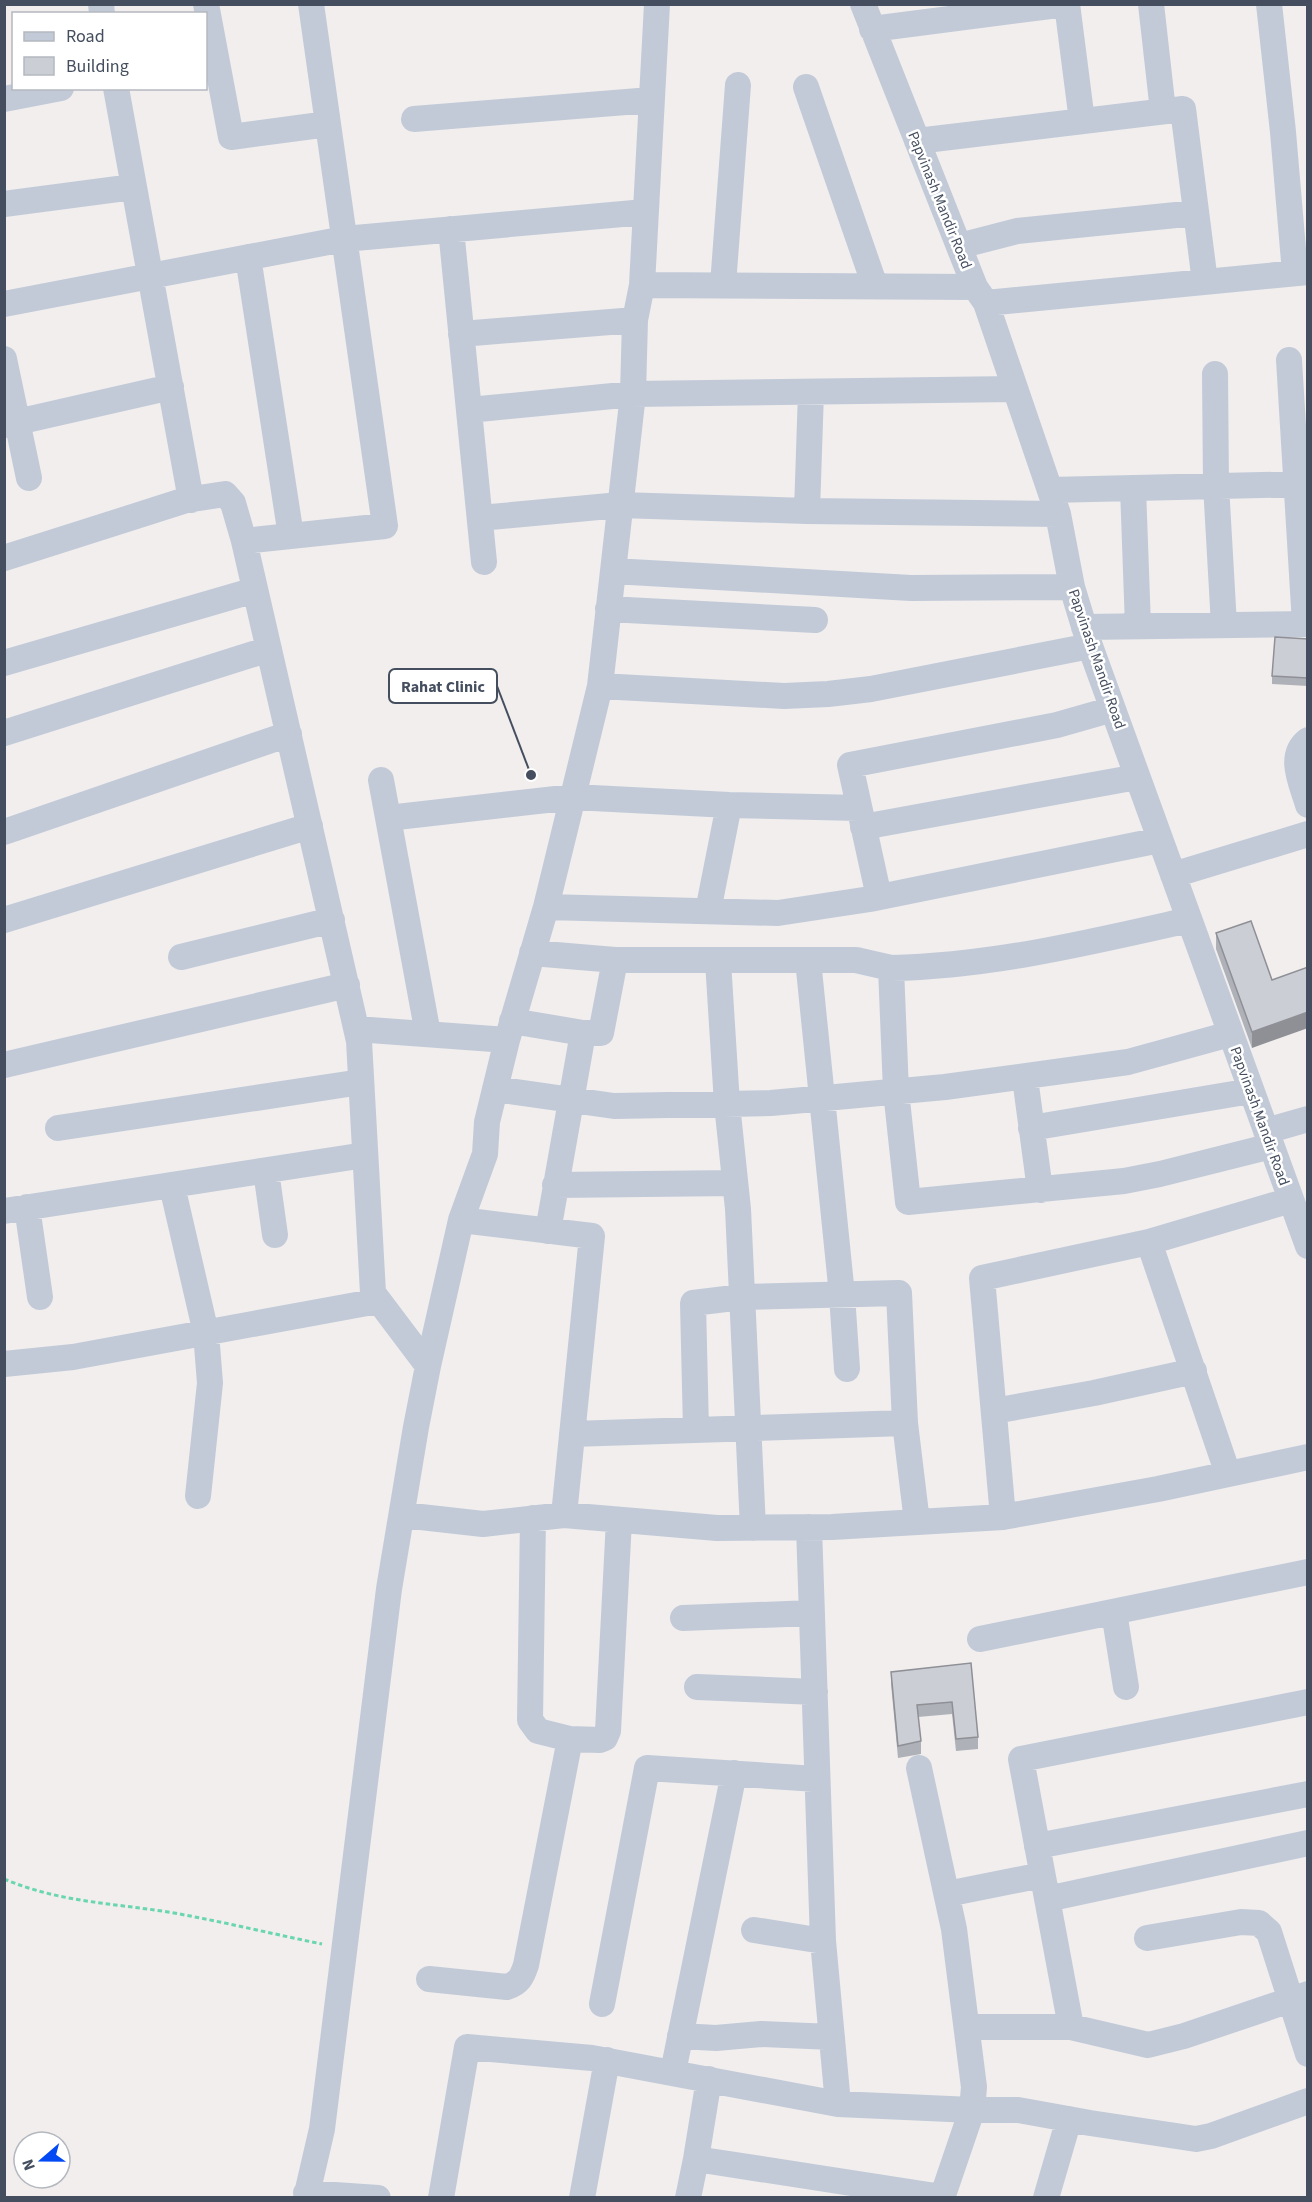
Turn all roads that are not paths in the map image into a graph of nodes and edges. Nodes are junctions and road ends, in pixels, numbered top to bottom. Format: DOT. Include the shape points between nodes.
graph roads {
  1 [pos="206,4"];
  2 [pos="311,4"];
  3 [pos="657,4"];
  4 [pos="863,4"];
  5 [pos="1066,4"];
  6 [pos="1151,4"];
  7 [pos="1269,4"];
  8 [pos="1007,8"];
  9 [pos="873,29"];
  10 [pos="738,85"];
  11 [pos="806,87"];
  12 [pos="51,90"];
  13 [pos="116,90"];
  14 [pos="4,99"];
  15 [pos="651,100"];
  16 [pos="1163,111"];
  17 [pos="414,119"];
  18 [pos="1082,121"];
  19 [pos="328,124"];
  20 [pos="917,141"];
  21 [pos="133,187"];
  22 [pos="4,204"];
  23 [pos="645,212"];
  24 [pos="1196,213"];
  25 [pos="451,229"];
  26 [pos="344,239"];
  27 [pos="958,246"];
  28 [pos="248,257"];
  29 [pos="1301,273"];
  30 [pos="149,277"];
  31 [pos="1205,282"];
  32 [pos="642,285"];
  33 [pos="723,285"];
  34 [pos="875,286"];
  35 [pos="980,295"];
  36 [pos="4,304"];
  37 [pos="634,320"];
  38 [pos="461,334"];
  39 [pos="4,359"];
  40 [pos="1289,360"];
  41 [pos="1215,374"];
  42 [pos="171,387"];
  43 [pos="1015,388"];
  44 [pos="811,392"];
  45 [pos="633,394"];
  46 [pos="469,410"];
  47 [pos="11,424"];
  48 [pos="29,478"];
  49 [pos="1302,484"];
  50 [pos="1216,485"];
  51 [pos="1132,488"];
  52 [pos="1050,490"];
  53 [pos="191,500"];
  54 [pos="620,505"];
  55 [pos="807,511"];
  56 [pos="1058,514"];
  57 [pos="480,518"];
  58 [pos="291,536"];
  59 [pos="244,542"];
  60 [pos="4,558"];
  61 [pos="484,562"];
  62 [pos="613,572"];
  63 [pos="1072,587"];
  64 [pos="255,590"];
  65 [pos="608,609"];
  66 [pos="815,620"];
  67 [pos="1306,624"];
  68 [pos="1224,625"];
  69 [pos="1138,626"];
  70 [pos="1087,637"];
  71 [pos="269,649"];
  72 [pos="4,663"];
  73 [pos="600,686"];
  74 [pos="1113,710"];
  75 [pos="4,733"];
  76 [pos="289,734"];
  77 [pos="1308,740"];
  78 [pos="1137,777"];
  79 [pos="381,780"];
  80 [pos="573,797"];
  81 [pos="729,805"];
  82 [pos="1308,805"];
  83 [pos="388,818"];
  84 [pos="861,818"];
  85 [pos="310,826"];
  86 [pos="4,832"];
  87 [pos="1308,834"];
  88 [pos="1160,840"];
  89 [pos="1173,875"];
  90 [pos="879,897"];
  91 [pos="546,907"];
  92 [pos="708,911"];
  93 [pos="4,920"];
  94 [pos="332,920"];
  95 [pos="1189,920"];
  96 [pos="532,954"];
  97 [pos="181,957"];
  98 [pos="615,960"];
  99 [pos="808,960"];
  100 [pos="718,961"];
  101 [pos="891,968"];
  102 [pos="347,985"];
  103 [pos="356,1029"];
  104 [pos="509,1031"];
  105 [pos="583,1033"];
  106 [pos="428,1034"];
  107 [pos="1230,1034"];
  108 [pos="4,1065"];
  109 [pos="1024,1078"];
  110 [pos="361,1082"];
  111 [pos="495,1089"];
  112 [pos="1251,1091"];
  113 [pos="896,1092"];
  114 [pos="822,1098"];
  115 [pos="570,1100"];
  116 [pos="727,1104"];
  117 [pos="1308,1119"];
  118 [pos="58,1128"];
  119 [pos="1031,1128"];
  120 [pos="1268,1139"];
  121 [pos="365,1155"];
  122 [pos="266,1171"];
  123 [pos="735,1183"];
  124 [pos="555,1185"];
  125 [pos="172,1186"];
  126 [pos="1040,1190"];
  127 [pos="1291,1200"];
  128 [pos="16,1209"];
  129 [pos="461,1220"];
  130 [pos="548,1231"];
  131 [pos="275,1234"];
  132 [pos="1149,1242"];
  133 [pos="1308,1246"];
  134 [pos="842,1294"];
  135 [pos="40,1297"];
  136 [pos="742,1297"];
  137 [pos="378,1301"];
  138 [pos="206,1333"];
  139 [pos="4,1364"];
  140 [pos="428,1366"];
  141 [pos="847,1369"];
  142 [pos="1194,1371"];
  143 [pos="994,1411"];
  144 [pos="905,1424"];
  145 [pos="748,1428"];
  146 [pos="696,1430"];
  147 [pos="572,1434"];
  148 [pos="1308,1457"];
  149 [pos="1228,1474"];
  150 [pos="198,1496"];
  151 [pos="403,1515"];
  152 [pos="564,1515"];
  153 [pos="1003,1517"];
  154 [pos="533,1518"];
  155 [pos="619,1520"];
  156 [pos="917,1522"];
  157 [pos="809,1527"];
  158 [pos="753,1528"];
  159 [pos="1308,1572"];
  160 [pos="812,1612"];
  161 [pos="1114,1612"];
  162 [pos="683,1618"];
  163 [pos="980,1639"];
  164 [pos="1126,1686"];
  165 [pos="697,1687"];
  166 [pos="815,1692"];
  167 [pos="1308,1702"];
  168 [pos="570,1739"];
  169 [pos="919,1768"];
  170 [pos="734,1773"];
  171 [pos="818,1779"];
  172 [pos="1308,1794"];
  173 [pos="1308,1843"];
  174 [pos="1037,1846"];
  175 [pos="1045,1887"];
  176 [pos="947,1894"];
  177 [pos="754,1930"];
  178 [pos="1147,1938"];
  179 [pos="823,1941"];
  180 [pos="429,1979"];
  181 [pos="1299,1997"];
  182 [pos="602,2004"];
  183 [pos="1071,2026"];
  184 [pos="967,2027"];
  185 [pos="680,2036"];
  186 [pos="832,2037"];
  187 [pos="1308,2054"];
  188 [pos="607,2060"];
  189 [pos="673,2072"];
  190 [pos="710,2079"];
  191 [pos="1308,2101"];
  192 [pos="838,2104"];
  193 [pos="972,2110"];
  194 [pos="1069,2119"];
  195 [pos="696,2159"];
  196 [pos="306,2195"];
  197 [pos="942,2197"];
  198 [pos="378,2198"];
  199 [pos="441,2198"];
  200 [pos="582,2198"];
  201 [pos="688,2198"];
  202 [pos="1046,2198"];
  1 -- 19 [label="street" via="231,138"];
  2 -- 19 [label="street"];
  3 -- 15 [label="street"];
  4 -- 9 [label="street, Papvinash Mandir Road"];
  5 -- 8 [label="street"];
  5 -- 18 [label="street"];
  6 -- 16 [label="street"];
  7 -- 29 [label="street"];
  8 -- 9 [label="street"];
  9 -- 20 [label="street, Papvinash Mandir Road"];
  10 -- 33 [label="street"];
  11 -- 34 [label="street"];
  12 -- 14 [label="street"];
  13 -- 21 [label="street"];
  15 -- 17 [label="street"];
  15 -- 23 [label="street"];
  16 -- 18 [label="street"];
  16 -- 24 [label="street" via="1183,109"];
  18 -- 20 [label="street"];
  19 -- 26 [label="street"];
  20 -- 27 [label="street, Papvinash Mandir Road"];
  21 -- 22 [label="street"];
  21 -- 30 [label="street"];
  23 -- 25 [label="street"];
  23 -- 32 [label="street"];
  24 -- 27 [label="street" via="1017,231"];
  24 -- 31 [label="street"];
  25 -- 26 [label="street"];
  25 -- 38 [label="street"];
  26 -- 28 [label="street"];
  26 -- 58 [label="street" via="385,526"];
  27 -- 35 [label="street, Papvinash Mandir Road"];
  28 -- 30 [label="street"];
  28 -- 58 [label="street"];
  29 -- 31 [label="street"];
  30 -- 36 [label="street"];
  30 -- 42 [label="street"];
  31 -- 35 [label="street"];
  32 -- 33 [label="street"];
  32 -- 37 [label="street"];
  33 -- 34 [label="street"];
  34 -- 35 [label="street"];
  35 -- 43 [label="street, Papvinash Mandir Road"];
  37 -- 38 [label="street"];
  37 -- 45 [label="street"];
  38 -- 46 [label="street"];
  39 -- 47 [label="street"];
  40 -- 49 [label="street"];
  41 -- 50 [label="street"];
  42 -- 47 [label="street"];
  42 -- 53 [label="street"];
  43 -- 44 [label="street"];
  43 -- 52 [label="street, Papvinash Mandir Road"];
  44 -- 45 [label="street"];
  44 -- 55 [label="street"];
  45 -- 46 [label="street"];
  45 -- 54 [label="street"];
  46 -- 57 [label="street"];
  47 -- 48 [label="street"];
  49 -- 50 [label="street"];
  49 -- 67 [label="street"];
  50 -- 51 [label="street"];
  50 -- 68 [label="street"];
  51 -- 52 [label="street"];
  51 -- 69 [label="street"];
  52 -- 56 [label="street, Papvinash Mandir Road"];
  53 -- 59 [label="street" via="225,494 233,503"];
  53 -- 60 [label="street"];
  54 -- 55 [label="street"];
  54 -- 57 [label="street"];
  54 -- 62 [label="street"];
  55 -- 56 [label="street"];
  56 -- 63 [label="street, Papvinash Mandir Road"];
  57 -- 61 [label="street"];
  58 -- 59 [label="street"];
  59 -- 64 [label="street"];
  62 -- 63 [label="street" via="911,588"];
  62 -- 65 [label="street"];
  63 -- 70 [label="street, Papvinash Mandir Road"];
  64 -- 71 [label="street"];
  64 -- 72 [label="street"];
  65 -- 66 [label="street"];
  65 -- 73 [label="street"];
  67 -- 68 [label="street"];
  68 -- 69 [label="street"];
  69 -- 70 [label="street"];
  70 -- 73 [label="street" via="871,689 828,694 784,696"];
  70 -- 74 [label="street, Papvinash Mandir Road"];
  71 -- 75 [label="street"];
  71 -- 76 [label="street"];
  73 -- 80 [label="street"];
  74 -- 78 [label="street, Papvinash Mandir Road"];
  74 -- 84 [label="street" via="1057,725 850,765"];
  76 -- 85 [label="street"];
  76 -- 86 [label="street"];
  77 -- 82 [label="street" via="1299,748 1296,766"];
  78 -- 84 [label="street"];
  78 -- 88 [label="street, Papvinash Mandir Road"];
  79 -- 83 [label="street"];
  80 -- 81 [label="street"];
  80 -- 83 [label="street"];
  80 -- 91 [label="street"];
  81 -- 84 [label="street"];
  81 -- 92 [label="street"];
  83 -- 106 [label="street"];
  84 -- 90 [label="street"];
  85 -- 93 [label="street"];
  85 -- 94 [label="street"];
  87 -- 89 [label="street"];
  88 -- 89 [label="street, Papvinash Mandir Road"];
  88 -- 90 [label="street"];
  89 -- 95 [label="street, Papvinash Mandir Road"];
  90 -- 92 [label="street" via="778,914"];
  91 -- 92 [label="street"];
  91 -- 96 [label="street"];
  94 -- 97 [label="street"];
  94 -- 102 [label="street"];
  95 -- 101 [label="street" via="1070,947 948,965"];
  95 -- 107 [label="street, Papvinash Mandir Road"];
  96 -- 98 [label="street"];
  96 -- 104 [label="street"];
  98 -- 100 [label="street"];
  98 -- 105 [label="street" via="601,1033"];
  99 -- 100 [label="street"];
  99 -- 101 [label="street" via="856,960"];
  99 -- 114 [label="street"];
  100 -- 116 [label="street"];
  101 -- 113 [label="street"];
  102 -- 103 [label="street"];
  102 -- 108 [label="street"];
  103 -- 106 [label="street"];
  103 -- 110 [label="street"];
  104 -- 105 [label="street"];
  104 -- 106 [label="street"];
  104 -- 111 [label="street"];
  105 -- 115 [label="street"];
  107 -- 109 [label="street" via="1128,1062"];
  107 -- 112 [label="street, Papvinash Mandir Road"];
  109 -- 113 [label="street"];
  109 -- 119 [label="street"];
  110 -- 118 [label="street"];
  110 -- 121 [label="street"];
  111 -- 115 [label="street"];
  111 -- 129 [label="street" via="485,1154"];
  112 -- 119 [label="street"];
  112 -- 120 [label="street, Papvinash Mandir Road"];
  113 -- 114 [label="street"];
  113 -- 126 [label="street" via="908,1202"];
  114 -- 116 [label="street"];
  114 -- 134 [label="street"];
  115 -- 116 [label="street" via="614,1106"];
  115 -- 124 [label="street"];
  116 -- 123 [label="street"];
  117 -- 120 [label="street"];
  119 -- 126 [label="street"];
  120 -- 126 [label="street" via="1160,1174"];
  120 -- 127 [label="street, Papvinash Mandir Road"];
  121 -- 122 [label="street"];
  121 -- 137 [label="street" via="373,1293"];
  122 -- 125 [label="street"];
  122 -- 131 [label="street"];
  123 -- 124 [label="street"];
  123 -- 136 [label="street"];
  124 -- 130 [label="street"];
  125 -- 128 [label="street"];
  125 -- 138 [label="street"];
  127 -- 132 [label="street"];
  127 -- 133 [label="street, Papvinash Mandir Road"];
  128 -- 135 [label="street"];
  129 -- 130 [label="street"];
  129 -- 140 [label="street"];
  130 -- 147 [label="street" via="592,1236"];
  132 -- 142 [label="street"];
  132 -- 143 [label="street" via="982,1278"];
  134 -- 136 [label="street"];
  134 -- 141 [label="street"];
  134 -- 144 [label="street" via="899,1293"];
  136 -- 145 [label="street"];
  136 -- 146 [label="street" via="693,1303"];
  137 -- 138 [label="street"];
  137 -- 140 [label="street"];
  138 -- 139 [label="street" via="73,1357"];
  138 -- 150 [label="street" via="210,1383"];
  140 -- 151 [label="street"];
  142 -- 143 [label="street"];
  142 -- 149 [label="street"];
  143 -- 153 [label="street"];
  144 -- 145 [label="street"];
  144 -- 156 [label="street"];
  145 -- 146 [label="street"];
  145 -- 158 [label="street"];
  146 -- 147 [label="street"];
  147 -- 152 [label="street"];
  148 -- 149 [label="street"];
  149 -- 153 [label="street"];
  151 -- 154 [label="street" via="483,1524"];
  151 -- 196 [label="street" via="389,1589 322,2129"];
  152 -- 154 [label="street"];
  152 -- 155 [label="street"];
  153 -- 156 [label="street"];
  154 -- 168 [label="street" via="530,1720 538,1731"];
  155 -- 158 [label="street"];
  155 -- 168 [label="street" via="608,1731 600,1740"];
  156 -- 157 [label="street"];
  157 -- 158 [label="street"];
  157 -- 160 [label="street"];
  159 -- 161 [label="street"];
  160 -- 162 [label="street"];
  160 -- 166 [label="street"];
  161 -- 163 [label="street"];
  161 -- 164 [label="street"];
  165 -- 166 [label="street"];
  166 -- 171 [label="street"];
  167 -- 174 [label="street" via="1021,1759"];
  168 -- 180 [label="street" via="522,1978 507,1987"];
  169 -- 176 [label="street"];
  170 -- 171 [label="street"];
  170 -- 182 [label="street" via="647,1768"];
  170 -- 185 [label="street"];
  171 -- 179 [label="street"];
  172 -- 174 [label="street"];
  173 -- 175 [label="street"];
  174 -- 175 [label="street"];
  175 -- 176 [label="street"];
  175 -- 183 [label="street"];
  176 -- 184 [label="street"];
  177 -- 179 [label="street"];
  178 -- 181 [label="street" via="1241,1922 1259,1923 1269,1932"];
  179 -- 186 [label="street"];
  181 -- 183 [label="street" via="1148,2045"];
  181 -- 187 [label="street"];
  183 -- 184 [label="street"];
  184 -- 193 [label="street" via="974,2087"];
  185 -- 186 [label="street"];
  185 -- 189 [label="street"];
  186 -- 192 [label="street"];
  188 -- 189 [label="street"];
  188 -- 199 [label="street" via="467,2047"];
  188 -- 200 [label="street"];
  189 -- 190 [label="street"];
  190 -- 192 [label="street"];
  190 -- 195 [label="street"];
  191 -- 194 [label="street" via="1196,2139"];
  192 -- 193 [label="street"];
  193 -- 194 [label="street" via="1018,2110"];
  193 -- 197 [label="street"];
  194 -- 202 [label="street"];
  195 -- 197 [label="street"];
  195 -- 201 [label="street"];
  196 -- 198 [label="street"];
}
